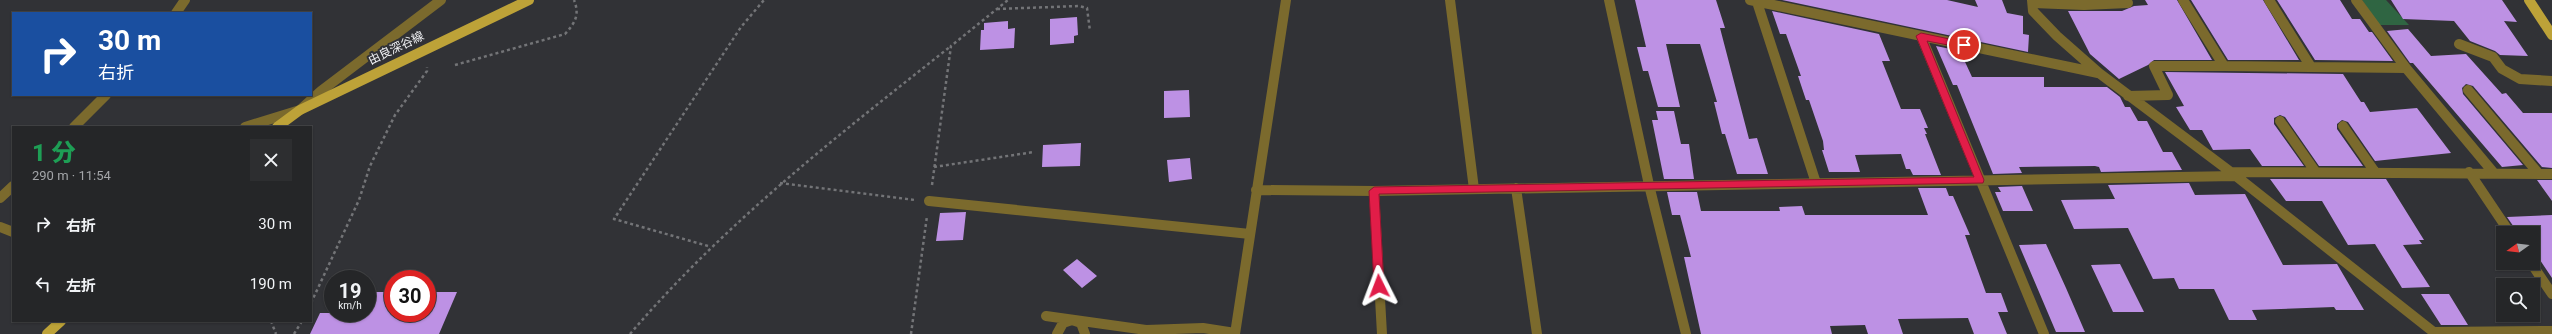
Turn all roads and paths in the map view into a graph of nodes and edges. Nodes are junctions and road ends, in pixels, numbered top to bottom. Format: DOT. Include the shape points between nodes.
graph roads {
  1 [pos="185,0"];
  2 [pos="441,0"];
  3 [pos="529,0"];
  4 [pos="574,0"];
  5 [pos="764,0"];
  6 [pos="1008,0"];
  7 [pos="1286,0"];
  8 [pos="1450,0"];
  9 [pos="1608,0"];
  10 [pos="2183,0"];
  11 [pos="2269,0"];
  12 [pos="2356,0"];
  13 [pos="2529,0"];
  14 [pos="1753,1"];
  15 [pos="2032,2"];
  16 [pos="2128,3"];
  17 [pos="997,10"];
  18 [pos="177,12"];
  19 [pos="1090,31"];
  20 [pos="2552,35"];
  21 [pos="1921,36"];
  22 [pos="2459,44"];
  23 [pos="428,46"];
  24 [pos="951,46"];
  25 [pos="455,65"];
  26 [pos="2224,66"];
  27 [pos="2311,66"];
  28 [pos="2406,68"];
  29 [pos="2099,73"];
  30 [pos="2552,81"];
  31 [pos="2468,90"];
  32 [pos="105,96"];
  33 [pos="2128,96"];
  34 [pos="300,110"];
  35 [pos="2280,121"];
  36 [pos="75,126"];
  37 [pos="248,126"];
  38 [pos="278,126"];
  39 [pos="2343,126"];
  40 [pos="1034,152"];
  41 [pos="934,167"];
  42 [pos="2315,171"];
  43 [pos="2375,172"];
  44 [pos="2469,172"];
  45 [pos="2493,172"];
  46 [pos="2233,174"];
  47 [pos="2539,174"];
  48 [pos="2552,174"];
  49 [pos="1980,180"];
  50 [pos="1816,182"];
  51 [pos="780,183"];
  52 [pos="1649,185"];
  53 [pos="1516,188"];
  54 [pos="9,189"];
  55 [pos="1474,189"];
  56 [pos="1256,190"];
  57 [pos="1374,191"];
  58 [pos="0,198"];
  59 [pos="929,201"];
  60 [pos="0,226"];
  61 [pos="2505,226"];
  62 [pos="12,232"];
  63 [pos="1250,234"];
  64 [pos="708,246"];
  65 [pos="2536,270"];
  66 [pos="2552,294"];
  67 [pos="312,301"];
  68 [pos="1072,320"];
  69 [pos="60,322"];
  70 [pos="271,322"];
  71 [pos="301,322"];
  72 [pos="1054,323"];
  73 [pos="1103,324"];
  74 [pos="1085,332"];
  75 [pos="2552,332"];
  76 [pos="1235,333"];
  77 [pos="2434,333"];
  78 [pos="47,334"];
  79 [pos="276,334"];
  80 [pos="294,334"];
  81 [pos="630,334"];
  82 [pos="911,334"];
  83 [pos="1382,334"];
  84 [pos="1537,334"];
  85 [pos="1686,334"];
  86 [pos="2044,334"];
  1 -- 18 [label="street"];
  2 -- 34 [label="street" via="321,91"];
  3 -- 23 [label="main road, 由良深谷線"];
  4 -- 25 [label="path" via="577,8 576,22 565,34"];
  5 -- 64 [label="path" via="741,27 614,219"];
  6 -- 17 [label="path"];
  7 -- 56 [label="street"];
  8 -- 55 [label="street"];
  9 -- 52 [label="street"];
  10 -- 26 [label="street"];
  11 -- 27 [label="street"];
  12 -- 28 [label="street"];
  13 -- 20 [label="main road"];
  14 -- 21 [label="street"];
  14 -- 50 [label="street"];
  15 -- 16 [label="street" via="2084,5"];
  15 -- 29 [label="street" via="2033,11"];
  17 -- 19 [label="path" via="1079,6 1087,8"];
  17 -- 24 [label="path"];
  21 -- 29 [label="street"];
  21 -- 49 [label="street"];
  22 -- 30 [label="street" via="2493,57 2502,69 2520,79"];
  23 -- 34 [label="main road, 由良深谷線"];
  23 -- 67 [label="path" via="427,71 395,114 370,166 359,200"];
  24 -- 41 [label="path"];
  24 -- 51 [label="path"];
  26 -- 27 [label="street"];
  26 -- 33 [label="street" via="2154,66 2168,95"];
  27 -- 28 [label="street"];
  28 -- 45 [label="street"];
  29 -- 33 [label="street"];
  31 -- 47 [label="street"];
  32 -- 36 [label="street"];
  33 -- 46 [label="street"];
  34 -- 37 [label="street"];
  34 -- 38 [label="main road, 由良深谷線"];
  35 -- 42 [label="street"];
  39 -- 43 [label="street"];
  40 -- 41 [label="path"];
  41 -- 59 [label="path"];
  42 -- 43 [label="street"];
  42 -- 46 [label="street"];
  43 -- 44 [label="street"];
  44 -- 45 [label="street"];
  44 -- 61 [label="street"];
  45 -- 47 [label="street"];
  46 -- 49 [label="street"];
  46 -- 77 [label="street"];
  47 -- 48 [label="street"];
  49 -- 50 [label="street"];
  49 -- 86 [label="street"];
  50 -- 52 [label="street"];
  51 -- 59 [label="path"];
  51 -- 64 [label="path"];
  52 -- 53 [label="street"];
  52 -- 85 [label="street"];
  53 -- 55 [label="street"];
  53 -- 84 [label="street"];
  54 -- 58 [label="street"];
  55 -- 57 [label="street"];
  56 -- 57 [label="street"];
  56 -- 63 [label="street"];
  57 -- 83 [label="street"];
  59 -- 63 [label="street"];
  59 -- 82 [label="path"];
  60 -- 62 [label="street"];
  63 -- 76 [label="street"];
  64 -- 81 [label="path"];
  65 -- 66 [label="street"];
  68 -- 72 [label="street"];
  68 -- 73 [label="street"];
  68 -- 74 [label="street" via="1081,323"];
  69 -- 78 [label="main road"];
  70 -- 79 [label="path"];
  71 -- 80 [label="path"];
  73 -- 74 [label="street"];
  73 -- 76 [label="street" via="1146,330 1204,328"];
  75 -- 77 [label="street"];
}
